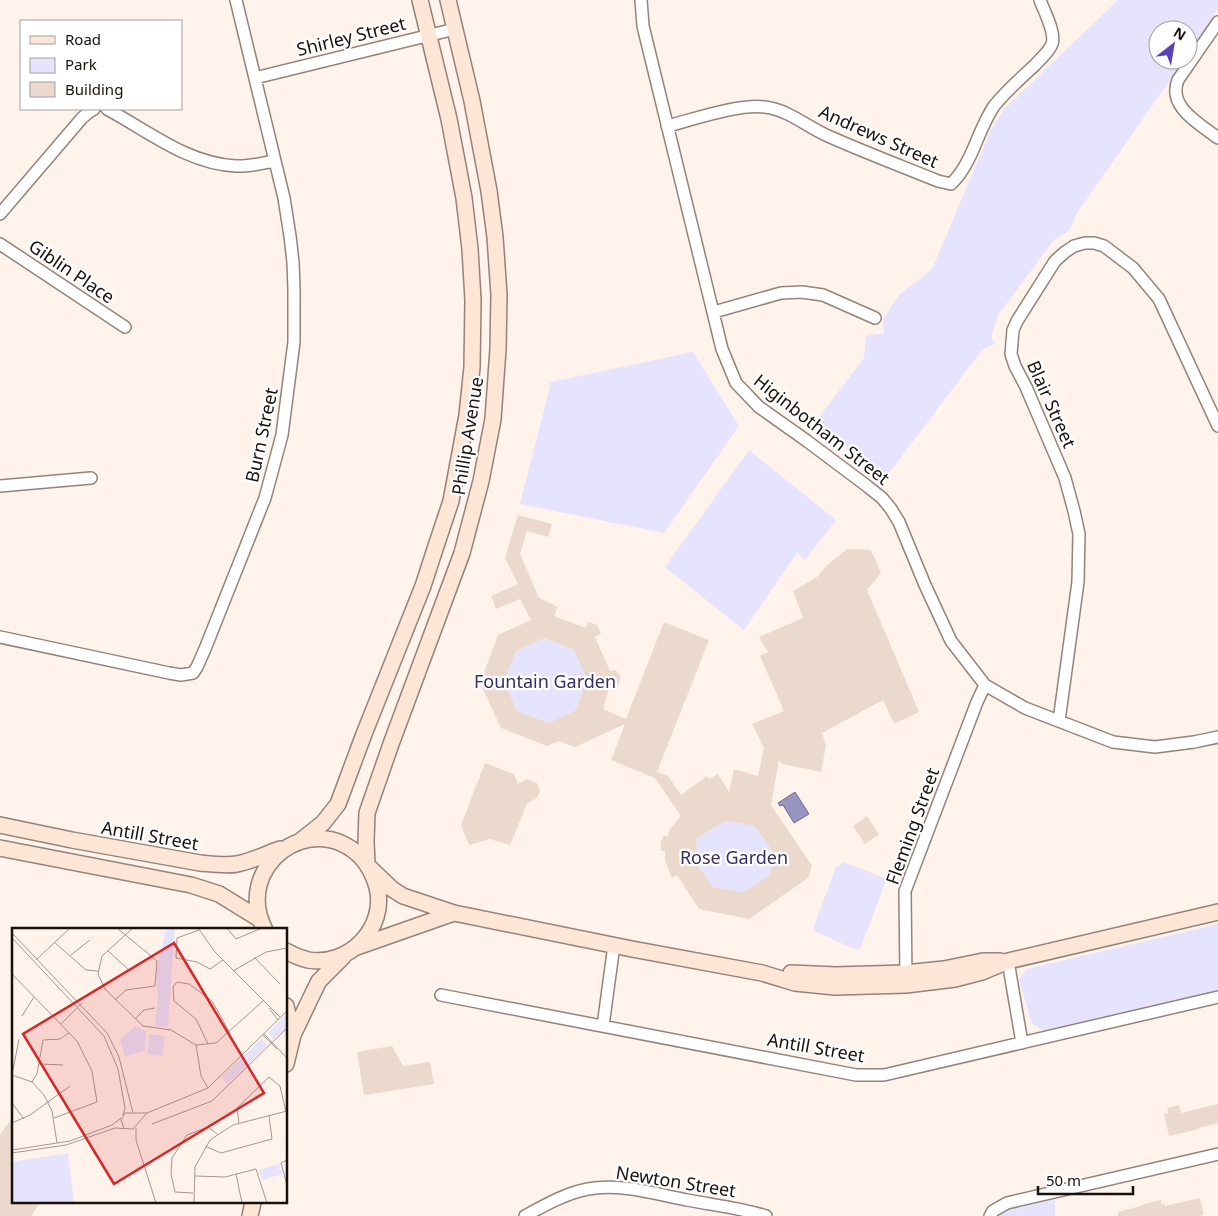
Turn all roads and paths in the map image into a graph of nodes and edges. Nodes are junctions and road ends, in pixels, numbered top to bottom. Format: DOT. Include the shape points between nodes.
graph roads {
  1 [pos="236,0"];
  2 [pos="420,0"];
  3 [pos="448,0"];
  4 [pos="640,0"];
  5 [pos="1040,0"];
  6 [pos="1218,22"];
  7 [pos="455,29"];
  8 [pos="429,35"];
  9 [pos="255,78"];
  10 [pos="92,110"];
  11 [pos="109,110"];
  12 [pos="667,126"];
  13 [pos="1218,138"];
  14 [pos="274,161"];
  15 [pos="0,214"];
  16 [pos="0,244"];
  17 [pos="714,312"];
  18 [pos="875,318"];
  19 [pos="125,327"];
  20 [pos="1218,426"];
  21 [pos="91,478"];
  22 [pos="0,486"];
  23 [pos="0,638"];
  24 [pos="985,685"];
  25 [pos="1059,722"];
  26 [pos="1218,737"];
  27 [pos="0,826"];
  28 [pos="296,843"];
  29 [pos="0,848"];
  30 [pos="368,866"];
  31 [pos="1218,912"];
  32 [pos="454,913"];
  33 [pos="263,925"];
  34 [pos="614,945"];
  35 [pos="352,950"];
  36 [pos="288,952"];
  37 [pos="1008,961"];
  38 [pos="906,979"];
  39 [pos="440,995"];
  40 [pos="1218,997"];
  41 [pos="288,1014"];
  42 [pos="603,1026"];
  43 [pos="293,1035"];
  44 [pos="1022,1043"];
  45 [pos="288,1056"];
  46 [pos="1218,1154"];
  47 [pos="525,1216"];
  48 [pos="766,1216"];
  49 [pos="990,1216"];
  1 -- 9 [label="street, Burn Street"];
  2 -- 8 [label="main road, Phillip Avenue"];
  3 -- 7 [label="main road, Phillip Avenue"];
  4 -- 12 [label="street, Higinbotham Street" via="642,26"];
  5 -- 12 [label="street, Andrews Street" via="1051,27 1052,44 994,106 965,166 951,184 938,182 858,149 783,112 766,107 722,112"];
  6 -- 13 [label="street" via="1178,80 1176,99 1185,112"];
  7 -- 8 [label="street, Shirley Street"];
  7 -- 30 [label="main road, Phillip Avenue" via="490,191 495,237 499,295 492,419 481,481 462,553 367,813"];
  8 -- 9 [label="street, Shirley Street"];
  8 -- 28 [label="main road, Phillip Avenue" via="449,119 470,249 472,357 467,415 451,501 423,586 338,804 323,822"];
  9 -- 14 [label="street, Burn Street"];
  10 -- 15 [label="street"];
  11 -- 14 [label="street" via="199,160 237,166"];
  12 -- 17 [label="street, Higinbotham Street"];
  14 -- 23 [label="street, Burn Street" via="290,236 294,289 294,342 282,435 265,498 197,668 193,673 181,675"];
  16 -- 19 [label="street, Giblin Place"];
  17 -- 18 [label="street" via="781,293 802,292 822,295"];
  17 -- 24 [label="street, Higinbotham Street" via="722,349 736,383 759,407 867,486 891,509 951,641"];
  20 -- 25 [label="street, Blair Street" via="1159,299 1133,268 1104,246 1094,243 1074,246 1055,261 1017,321 1011,354 1065,478 1079,534 1078,582"];
  21 -- 22 [label="street"];
  24 -- 25 [label="street, Higinbotham Street" via="1025,708"];
  24 -- 38 [label="street, Fleming Street" via="905,891"];
  25 -- 26 [label="street, Higinbotham Street" via="1113,742 1155,746"];
  27 -- 28 [label="main road, Antill Street" via="219,865 236,864"];
  28 -- 30 [label="main road" via="311,839 334,841 354,851"];
  28 -- 33 [label="main road, Phillip Avenue" via="278,854 263,873 257,898"];
  29 -- 33 [label="main road" via="206,889 219,894"];
  30 -- 32 [label="main road" via="403,896"];
  30 -- 35 [label="main road" via="378,892 376,917 365,939"];
  31 -- 37 [label="main road"];
  32 -- 34 [label="main road"];
  32 -- 35 [label="main road"];
  34 -- 38 [label="main road" via="762,973 795,983 835,988"];
  34 -- 42 [label="street"];
  35 -- 36 [label="main road" via="333,959 321,960 308,960"];
  35 -- 43 [label="main road" via="319,980"];
  37 -- 38 [label="main road" via="964,977"];
  37 -- 44 [label="street"];
  39 -- 42 [label="street, Antill Street"];
  40 -- 44 [label="street, Antill Street"];
  41 -- 43 [label="main road"];
  42 -- 44 [label="street, Antill Street" via="856,1075 884,1075"];
  43 -- 45 [label="main road"];
  46 -- 49 [label="street" via="1007,1203"];
  47 -- 48 [label="street, Newton Street" via="560,1198 587,1189 609,1187"];
}
